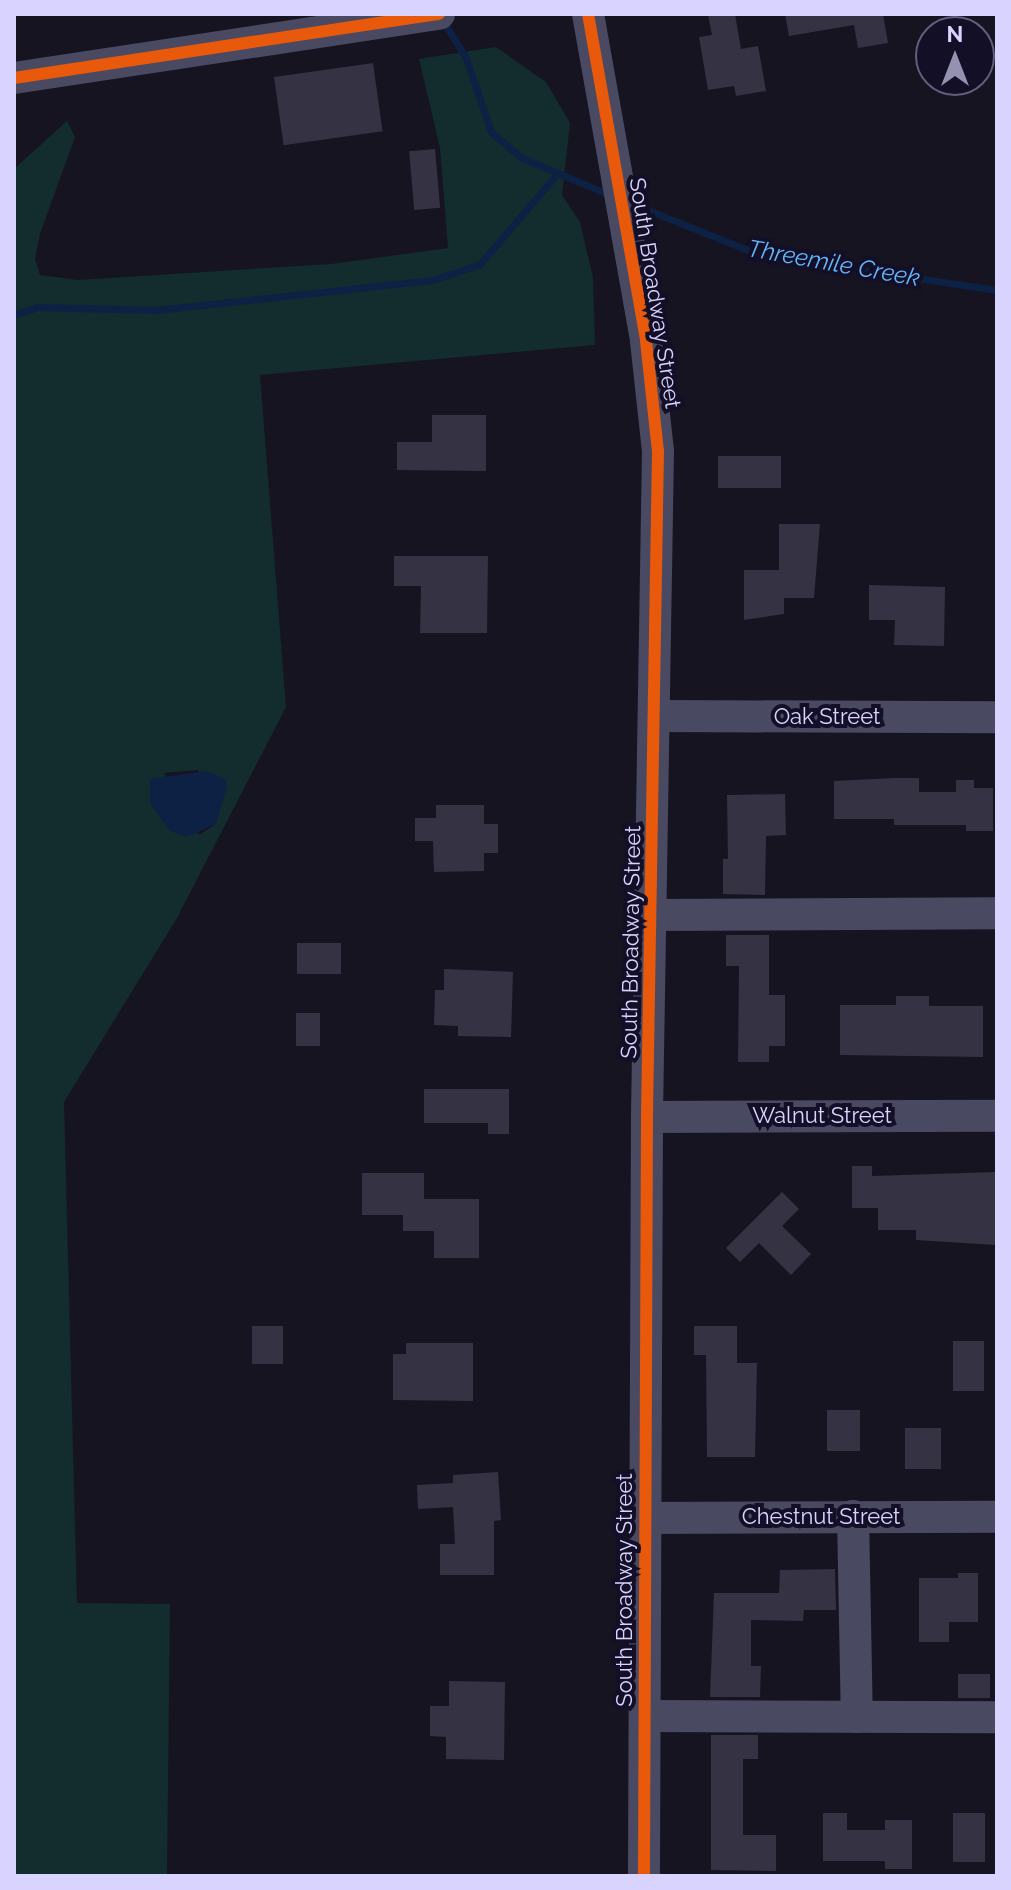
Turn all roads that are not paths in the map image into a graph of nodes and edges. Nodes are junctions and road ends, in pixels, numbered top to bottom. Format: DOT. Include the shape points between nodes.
graph roads {
  1 [pos="439,14"];
  2 [pos="588,14"];
  3 [pos="14,78"];
  4 [pos="656,716"];
  5 [pos="997,717"];
  6 [pos="997,913"];
  7 [pos="652,915"];
  8 [pos="997,1116"];
  9 [pos="647,1117"];
  10 [pos="853,1516"];
  11 [pos="997,1517"];
  12 [pos="645,1518"];
  13 [pos="645,1716"];
  14 [pos="857,1717"];
  15 [pos="997,1717"];
  16 [pos="644,1876"];
  1 -- 3 [label="street"];
  2 -- 4 [label="street, South Broadway Street" via="658,451"];
  4 -- 5 [label="street, Oak Street"];
  4 -- 7 [label="street, South Broadway Street"];
  6 -- 7 [label="street"];
  7 -- 9 [label="street, South Broadway Street"];
  8 -- 9 [label="street, Walnut Street"];
  9 -- 12 [label="street, South Broadway Street"];
  10 -- 11 [label="street, Chestnut Street"];
  10 -- 12 [label="street, Chestnut Street"];
  10 -- 14 [label="street"];
  12 -- 13 [label="street, South Broadway Street"];
  13 -- 14 [label="street"];
  13 -- 16 [label="street, South Broadway Street"];
  14 -- 15 [label="street"];
}
